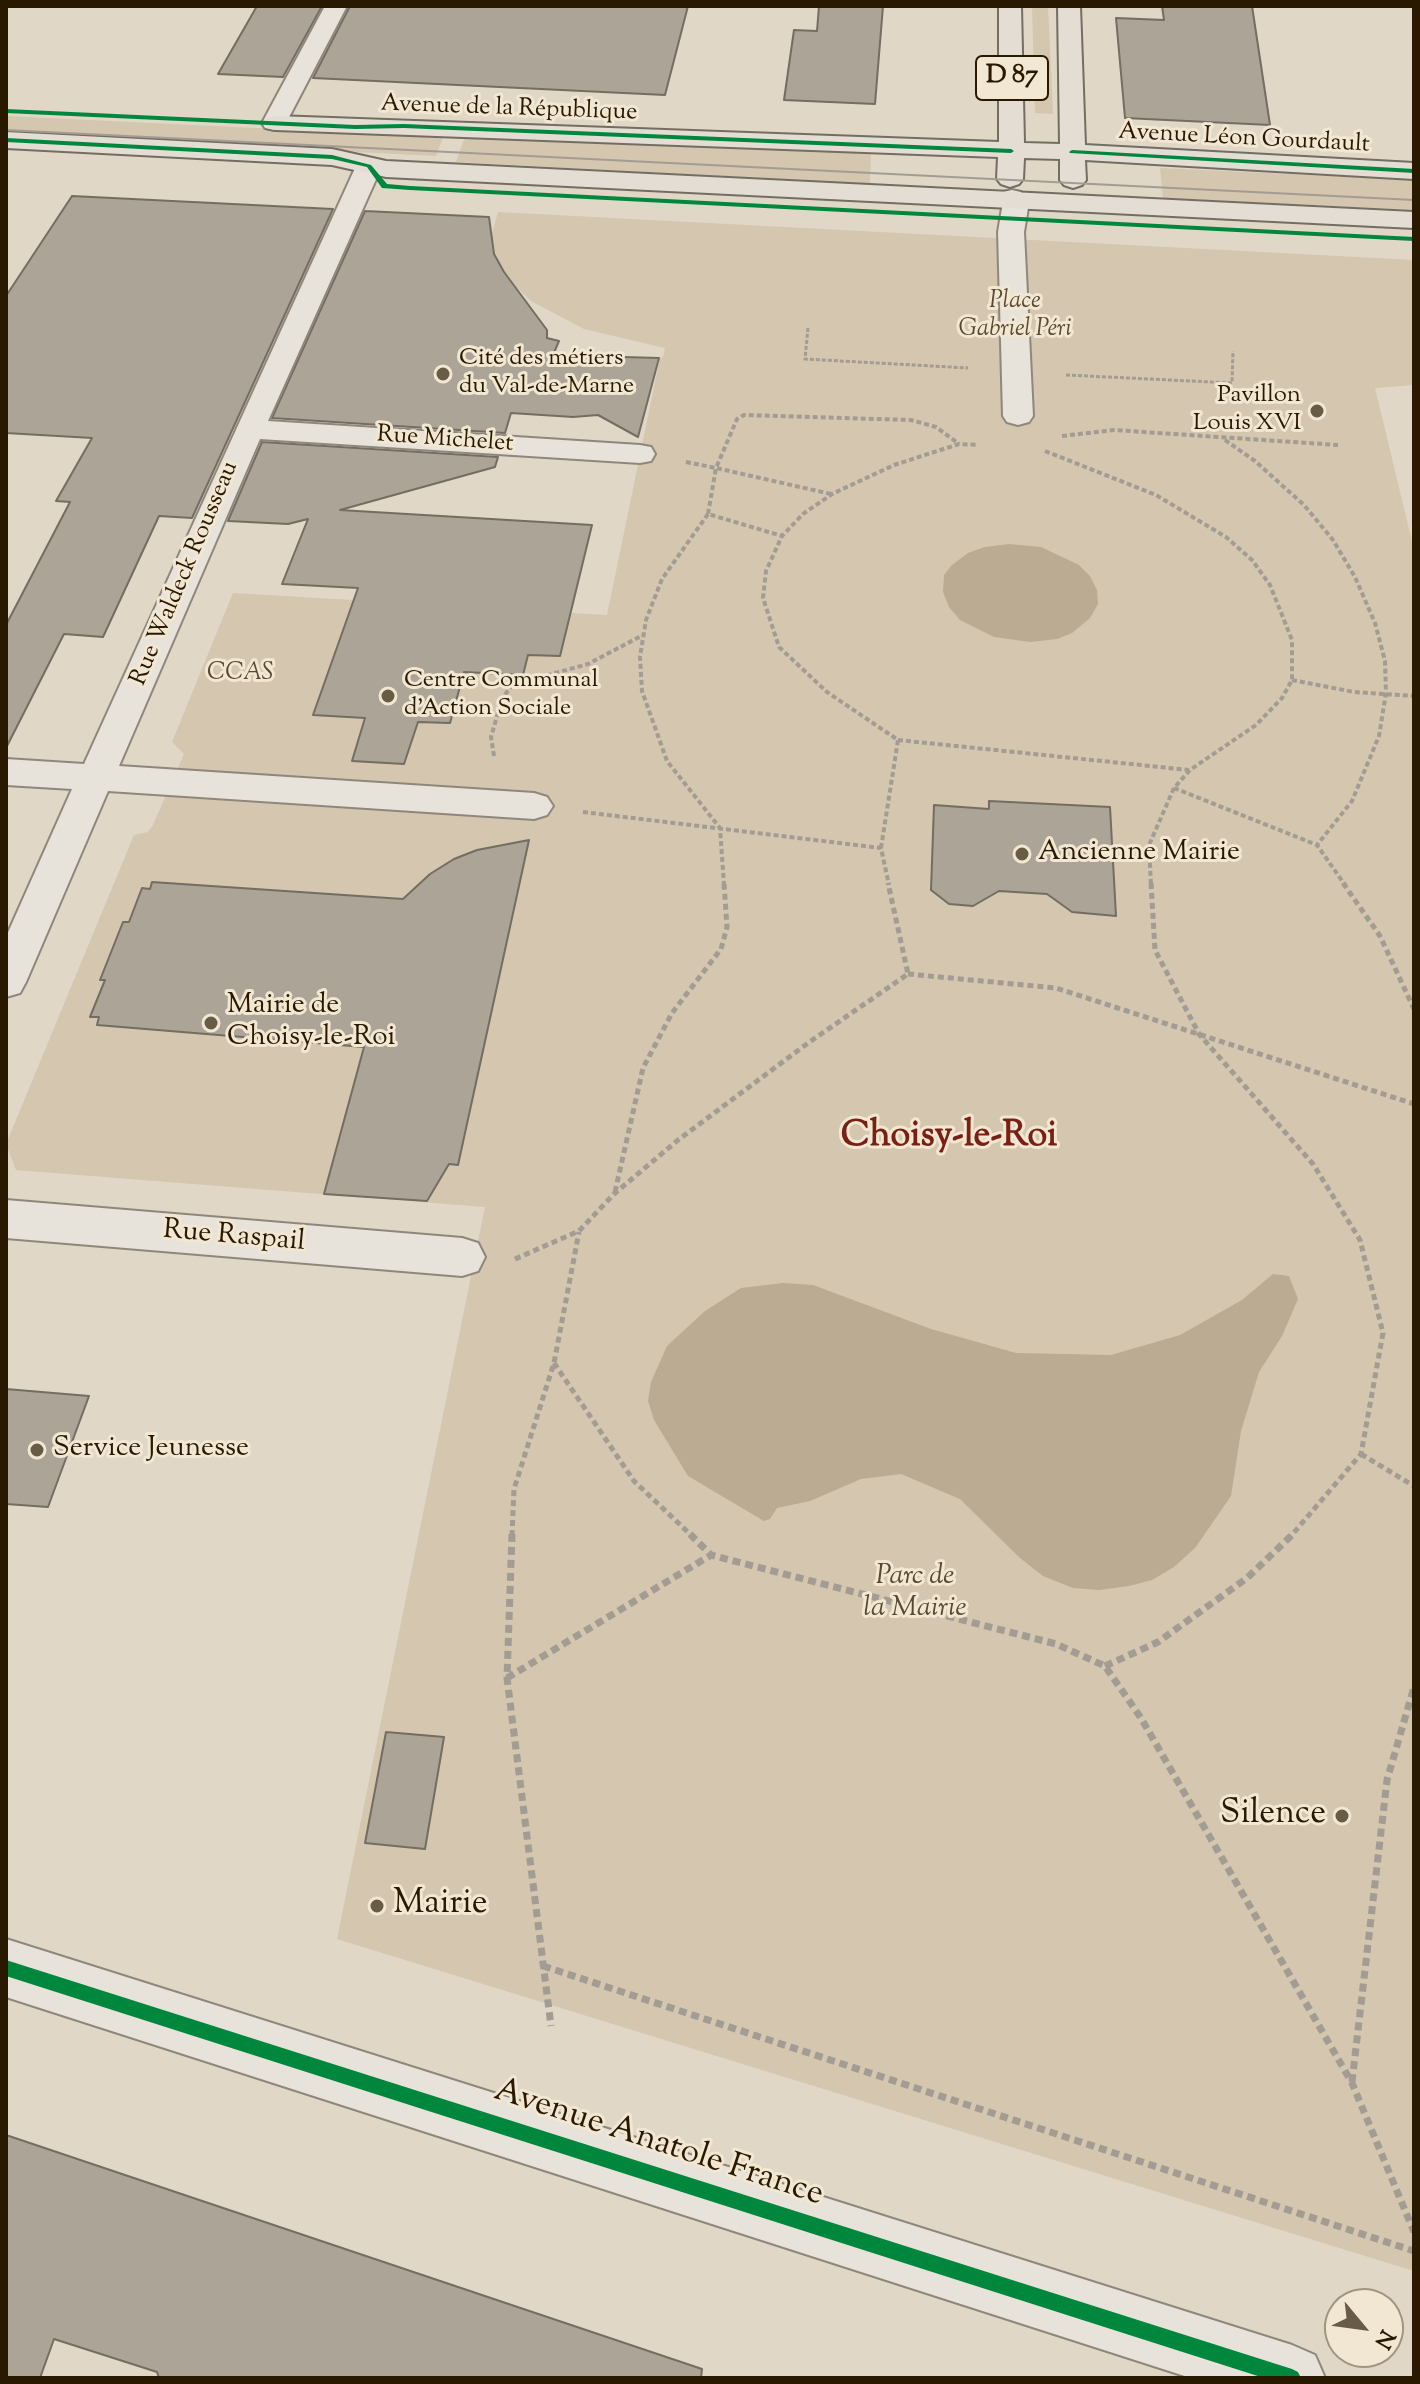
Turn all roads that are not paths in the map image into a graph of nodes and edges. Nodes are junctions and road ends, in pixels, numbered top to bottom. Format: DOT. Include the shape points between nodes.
graph roads {
  1 [pos="336,6"];
  2 [pos="1010,6"];
  3 [pos="1069,6"];
  4 [pos="6,111"];
  5 [pos="274,123"];
  6 [pos="6,140"];
  7 [pos="1011,151"];
  8 [pos="1072,152"];
  9 [pos="369,166"];
  10 [pos="1414,171"];
  11 [pos="1012,198"];
  12 [pos="1073,202"];
  13 [pos="1414,220"];
  14 [pos="1018,416"];
  15 [pos="249,429"];
  16 [pos="640,454"];
  17 [pos="6,772"];
  18 [pos="98,779"];
  19 [pos="518,805"];
  20 [pos="6,982"];
  21 [pos="6,1219"];
  22 [pos="462,1257"];
  23 [pos="6,1968"];
  24 [pos="1292,2378"];
  1 -- 5 [label="street"];
  2 -- 7 [label="main road, D 87"];
  3 -- 8 [label="main road, D 87"];
  4 -- 5 [label="main road, Avenue de la République"];
  5 -- 7 [label="main road, Avenue de la République"];
  6 -- 9 [label="main road" via="332,157"];
  7 -- 8 [label="main road, Avenue Léon Gourdault"];
  7 -- 11 [label="main road, D 87"];
  8 -- 10 [label="main road, Avenue Léon Gourdault"];
  8 -- 12 [label="main road, D 87"];
  9 -- 11 [label="main road"];
  9 -- 15 [label="street, Rue Waldeck Rousseau"];
  11 -- 12 [label="main road"];
  11 -- 14 [label="street"];
  12 -- 13 [label="main road"];
  15 -- 16 [label="street, Rue Michelet"];
  15 -- 18 [label="street, Rue Waldeck Rousseau"];
  17 -- 18 [label="street"];
  18 -- 19 [label="street"];
  18 -- 20 [label="street, Rue Waldeck Rousseau"];
  21 -- 22 [label="street, Rue Raspail"];
  23 -- 24 [label="street, Avenue Anatole France"];
}
